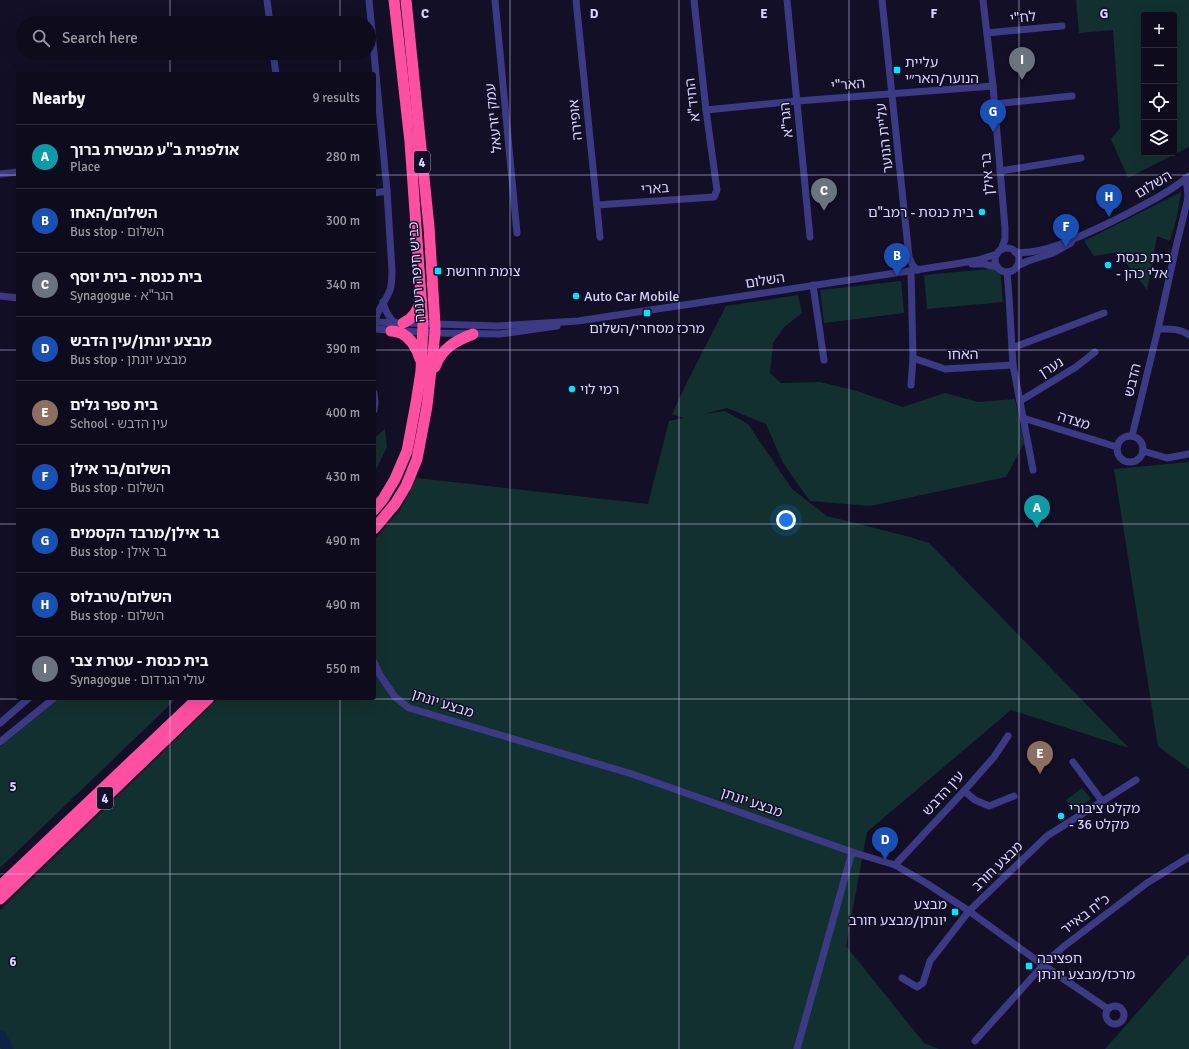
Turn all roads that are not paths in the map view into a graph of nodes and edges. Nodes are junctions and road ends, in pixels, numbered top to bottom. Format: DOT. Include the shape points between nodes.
graph roads {
  1 [pos="267,0"];
  2 [pos="370,0"];
  3 [pos="394,0"];
  4 [pos="406,0"];
  5 [pos="495,0"];
  6 [pos="576,0"];
  7 [pos="694,0"];
  8 [pos="787,0"];
  9 [pos="882,0"];
  10 [pos="983,0"];
  11 [pos="269,16"];
  12 [pos="371,16"];
  13 [pos="1062,26"];
  14 [pos="987,33"];
  15 [pos="274,60"];
  16 [pos="375,60"];
  17 [pos="276,72"];
  18 [pos="993,86"];
  19 [pos="892,93"];
  20 [pos="1072,96"];
  21 [pos="797,101"];
  22 [pos="994,104"];
  23 [pos="706,110"];
  24 [pos="1081,158"];
  25 [pos="1000,170"];
  26 [pos="16,172"];
  27 [pos="0,174"];
  28 [pos="1188,177"];
  29 [pos="387,191"];
  30 [pos="376,193"];
  31 [pos="714,197"];
  32 [pos="597,205"];
  33 [pos="517,233"];
  34 [pos="1086,234"];
  35 [pos="600,237"];
  36 [pos="810,237"];
  37 [pos="999,252"];
  38 [pos="1015,252"];
  39 [pos="955,264"];
  40 [pos="1017,266"];
  41 [pos="997,267"];
  42 [pos="914,270"];
  43 [pos="1007,272"];
  44 [pos="813,286"];
  45 [pos="0,296"];
  46 [pos="422,296"];
  47 [pos="16,298"];
  48 [pos="384,302"];
  49 [pos="1104,313"];
  50 [pos="376,315"];
  51 [pos="578,321"];
  52 [pos="376,322"];
  53 [pos="396,325"];
  54 [pos="423,328"];
  55 [pos="376,329"];
  56 [pos="435,329"];
  57 [pos="1158,329"];
  58 [pos="474,334"];
  59 [pos="1189,335"];
  60 [pos="1012,348"];
  61 [pos="1095,352"];
  62 [pos="914,358"];
  63 [pos="824,360"];
  64 [pos="421,364"];
  65 [pos="1014,365"];
  66 [pos="431,376"];
  67 [pos="911,386"];
  68 [pos="1020,401"];
  69 [pos="1023,418"];
  70 [pos="1132,436"];
  71 [pos="1117,447"];
  72 [pos="1143,451"];
  73 [pos="1189,454"];
  74 [pos="1033,470"];
  75 [pos="376,507"];
  76 [pos="376,526"];
  77 [pos="376,666"];
  78 [pos="27,700"];
  79 [pos="52,700"];
  80 [pos="196,700"];
  81 [pos="207,700"];
  82 [pos="0,723"];
  83 [pos="1008,736"];
  84 [pos="0,742"];
  85 [pos="1073,762"];
  86 [pos="1136,780"];
  87 [pos="964,791"];
  88 [pos="1014,796"];
  89 [pos="1102,801"];
  90 [pos="852,852"];
  91 [pos="1189,857"];
  92 [pos="895,865"];
  93 [pos="0,886"];
  94 [pos="0,899"];
  95 [pos="969,911"];
  96 [pos="1043,965"];
  97 [pos="902,978"];
  98 [pos="1108,1009"];
  99 [pos="975,1041"];
  100 [pos="798,1049"];
  1 -- 11 [label="street"];
  2 -- 12 [label="street"];
  3 -- 46 [label="highway, כביש חיפה רעננה / 4" via="410,142"];
  4 -- 56 [label="highway, כביש חיפה רעננה / 4" via="429,227"];
  5 -- 33 [label="street, עמק יזרעאל"];
  6 -- 32 [label="street, אופירה"];
  7 -- 23 [label="street, החיד\"א"];
  8 -- 21 [label="street, הגר\"א"];
  9 -- 19 [label="street, עליית הנוער"];
  10 -- 14 [label="street, בר אילן"];
  13 -- 14 [label="street, לח\"י"];
  14 -- 18 [label="street, בר אילן"];
  15 -- 17 [label="street"];
  16 -- 29 [label="street"];
  18 -- 19 [label="street, האר\"י"];
  18 -- 22 [label="street, בר אילן"];
  19 -- 21 [label="street, האר\"י"];
  19 -- 42 [label="street, עליית הנוער" via="909,257"];
  20 -- 22 [label="street"];
  21 -- 23 [label="street, האר\"י"];
  21 -- 36 [label="street, הגר\"א"];
  22 -- 25 [label="street, בר אילן"];
  23 -- 31 [label="street, החיד\"א" via="718,190"];
  24 -- 25 [label="street"];
  25 -- 37 [label="street, בר אילן" via="1005,239"];
  26 -- 27 [label="street"];
  28 -- 34 [label="street, השלום" via="1146,204"];
  28 -- 57 [label="street" via="1187,202"];
  29 -- 30 [label="street"];
  29 -- 48 [label="street" via="392,281"];
  31 -- 32 [label="street, בארי"];
  32 -- 35 [label="street, אופירה"];
  34 -- 38 [label="street, השלום" via="1027,253"];
  34 -- 40 [label="street, השלום" via="1054,253"];
  37 -- 38 [label="street" via="1009,249"];
  37 -- 39 [label="street, השלום"];
  37 -- 41 [label="street" via="995,260"];
  38 -- 40 [label="street" via="1019,260"];
  39 -- 41 [label="street, השלום" via="984,264"];
  39 -- 42 [label="street, השלום"];
  40 -- 43 [label="street"];
  41 -- 43 [label="street"];
  42 -- 44 [label="street, השלום"];
  42 -- 62 [label="street"];
  43 -- 60 [label="street"];
  44 -- 51 [label="street, השלום"];
  44 -- 63 [label="street"];
  45 -- 47 [label="street"];
  46 -- 53 [label="highway" via="416,313 407,321"];
  46 -- 54 [label="highway, כביש חיפה רעננה / 4"];
  48 -- 50 [label="street"];
  48 -- 53 [label="street" via="386,312"];
  49 -- 60 [label="street"];
  51 -- 56 [label="street, השלום"];
  51 -- 58 [label="street, השלום" via="552,328"];
  52 -- 53 [label="street"];
  53 -- 54 [label="street"];
  53 -- 54 [label="street"];
  53 -- 55 [label="street"];
  53 -- 64 [label="highway" via="413,345"];
  54 -- 56 [label="street"];
  54 -- 64 [label="highway, כביש חיפה רעננה / 4"];
  56 -- 58 [label="street, השלום"];
  56 -- 66 [label="highway, כביש חיפה רעננה / 4"];
  57 -- 59 [label="street" via="1172,329"];
  57 -- 70 [label="street, הדבש"];
  58 -- 66 [label="highway" via="443,351"];
  60 -- 65 [label="street"];
  61 -- 68 [label="street, נערן" via="1076,367"];
  62 -- 65 [label="street, האחו" via="945,369"];
  62 -- 67 [label="street"];
  64 -- 75 [label="highway, כביש חיפה רעננה / 4" via="407,451 395,479"];
  65 -- 68 [label="street"];
  66 -- 76 [label="highway, כביש חיפה רעננה / 4" via="417,460 406,486"];
  68 -- 69 [label="street"];
  69 -- 71 [label="street, מצדה"];
  69 -- 74 [label="street"];
  70 -- 71 [label="street" via="1124,438"];
  70 -- 72 [label="street" via="1141,443"];
  71 -- 72 [label="street" via="1118,455 1128,462 1136,461"];
  72 -- 73 [label="street" via="1167,458"];
  77 -- 90 [label="street, מבצע יונתן" via="395,697 410,708 632,774"];
  78 -- 82 [label="street"];
  79 -- 84 [label="street"];
  80 -- 93 [label="highway, 4"];
  81 -- 94 [label="highway, 4"];
  83 -- 87 [label="street, עין הדבש" via="994,757"];
  85 -- 89 [label="street"];
  86 -- 89 [label="street, מבצע חורב"];
  87 -- 88 [label="street" via="975,800 989,806"];
  87 -- 92 [label="street, עין הדבש"];
  89 -- 95 [label="street, מבצע חורב" via="1047,836"];
  90 -- 92 [label="street, מבצע יונתן"];
  90 -- 100 [label="street"];
  91 -- 96 [label="street, כ\"ח באייר" via="1147,883"];
  92 -- 95 [label="street, מבצע יונתן"];
  95 -- 96 [label="street, מבצע יונתן"];
  95 -- 97 [label="street, מבצע חורב" via="930,961 923,983 917,987"];
  96 -- 98 [label="street, מבצע יונתן"];
  96 -- 99 [label="street, כ\"ח באייר"];
}
